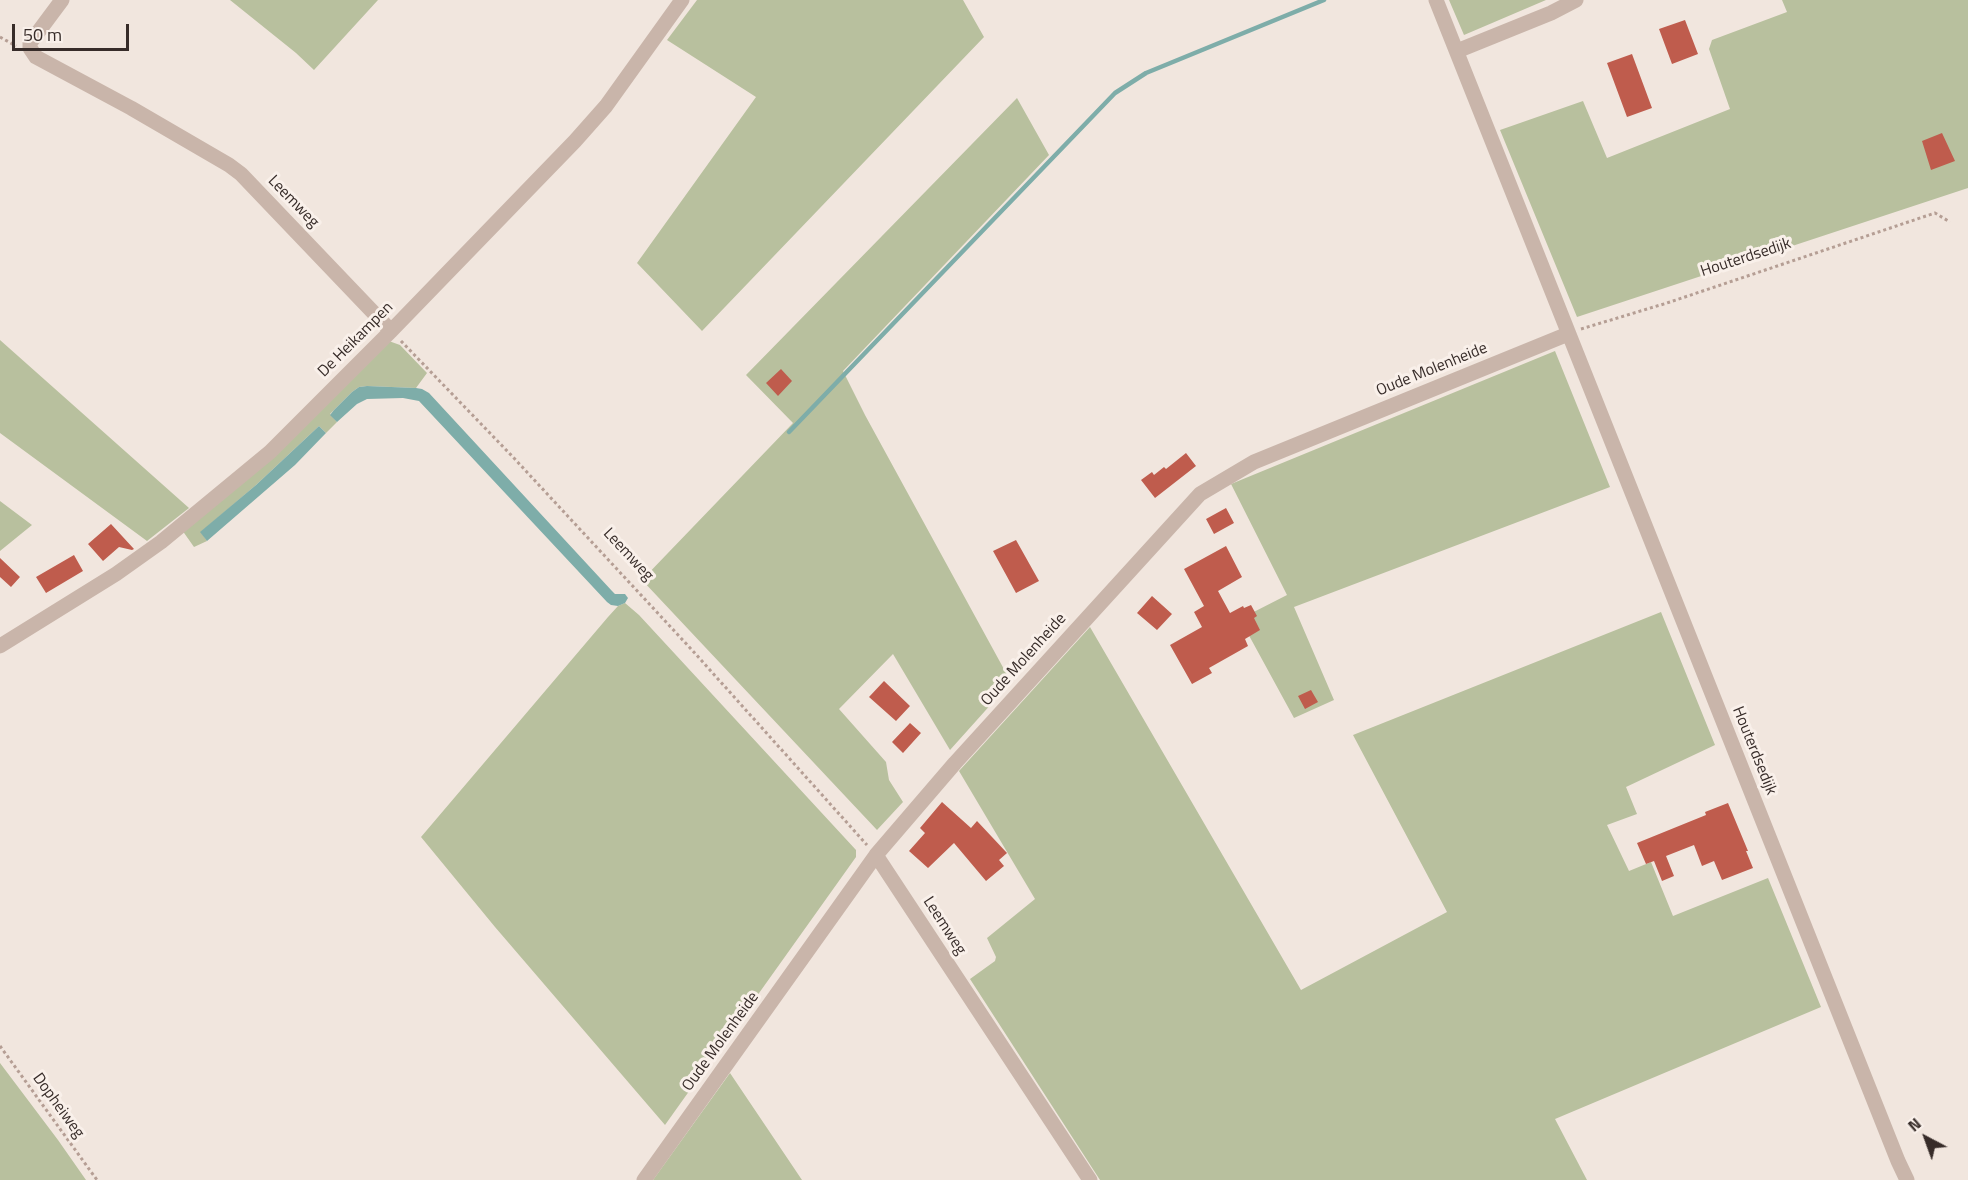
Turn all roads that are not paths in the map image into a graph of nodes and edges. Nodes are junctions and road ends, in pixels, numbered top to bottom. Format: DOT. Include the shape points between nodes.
graph roads {
  1 [pos="62,0"];
  2 [pos="682,0"];
  3 [pos="1436,0"];
  4 [pos="1576,0"];
  5 [pos="1457,51"];
  6 [pos="391,331"];
  7 [pos="1568,334"];
  8 [pos="0,646"];
  9 [pos="876,855"];
  10 [pos="644,1180"];
  11 [pos="1090,1180"];
  12 [pos="1907,1180"];
  1 -- 6 [label="street, Leemweg" via="30,43 36,57 241,174"];
  2 -- 6 [label="street, De Heikampen" via="606,106"];
  3 -- 5 [label="street, Houterdsedijk"];
  4 -- 5 [label="street"];
  5 -- 7 [label="street, Houterdsedijk"];
  6 -- 8 [label="street, De Heikampen" via="270,452 207,506 116,574"];
  7 -- 9 [label="street, Oude Molenheide" via="1254,462 1200,494"];
  7 -- 12 [label="street, Houterdsedijk"];
  9 -- 10 [label="street, Oude Molenheide"];
  9 -- 11 [label="street, Leemweg"];
}
